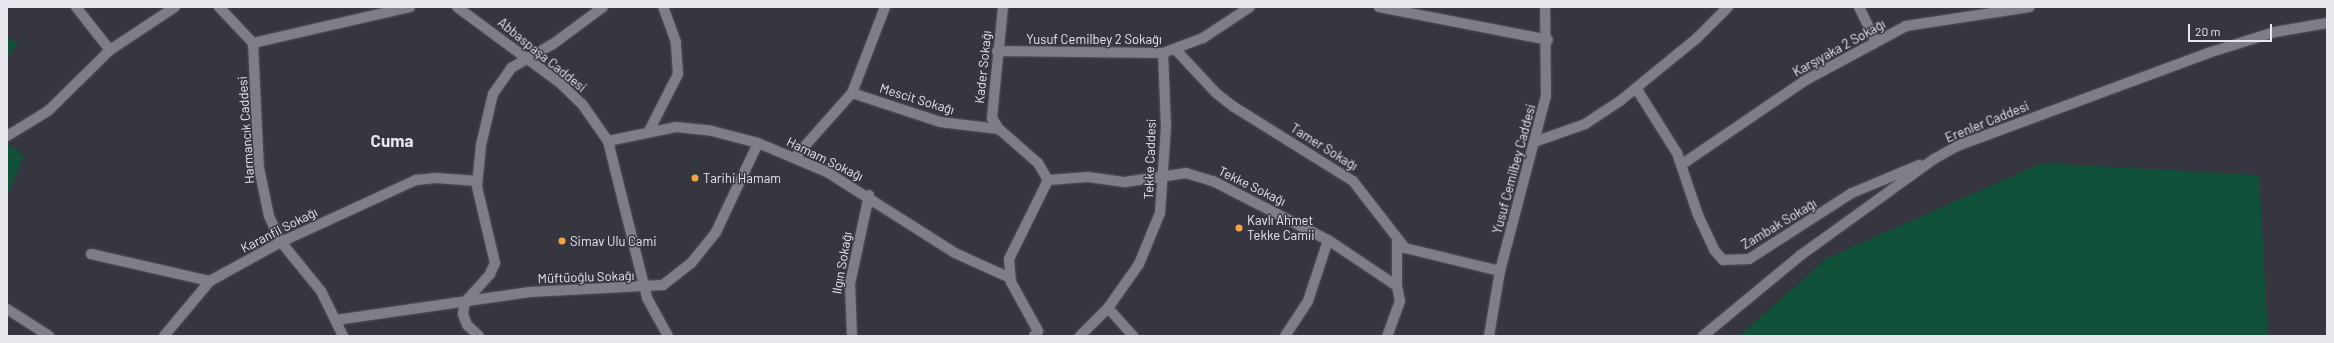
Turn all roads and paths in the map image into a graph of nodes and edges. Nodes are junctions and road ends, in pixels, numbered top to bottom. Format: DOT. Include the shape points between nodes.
graph roads {
  1 [pos="76,7"];
  2 [pos="175,7"];
  3 [pos="219,7"];
  4 [pos="410,7"];
  5 [pos="457,7"];
  6 [pos="603,7"];
  7 [pos="663,7"];
  8 [pos="885,7"];
  9 [pos="1003,7"];
  10 [pos="1250,7"];
  11 [pos="1379,7"];
  12 [pos="1545,7"];
  13 [pos="1728,7"];
  14 [pos="1860,7"];
  15 [pos="2030,7"];
  16 [pos="2327,23"];
  17 [pos="1548,40"];
  18 [pos="1875,40"];
  19 [pos="253,42"];
  20 [pos="110,50"];
  21 [pos="1176,50"];
  22 [pos="997,51"];
  23 [pos="1163,53"];
  24 [pos="528,58"];
  25 [pos="1636,88"];
  26 [pos="852,93"];
  27 [pos="999,130"];
  28 [pos="649,131"];
  29 [pos="7,136"];
  30 [pos="1537,140"];
  31 [pos="608,141"];
  32 [pos="758,143"];
  33 [pos="796,156"];
  34 [pos="1934,159"];
  35 [pos="1682,165"];
  36 [pos="1164,175"];
  37 [pos="1048,180"];
  38 [pos="477,182"];
  39 [pos="869,196"];
  40 [pos="1328,240"];
  41 [pos="1396,240"];
  42 [pos="281,242"];
  43 [pos="91,254"];
  44 [pos="1500,272"];
  45 [pos="1010,278"];
  46 [pos="210,281"];
  47 [pos="1397,286"];
  48 [pos="644,288"];
  49 [pos="465,302"];
  50 [pos="1108,308"];
  51 [pos="7,309"];
  52 [pos="336,320"];
  53 [pos="1038,334"];
  54 [pos="49,336"];
  55 [pos="164,336"];
  56 [pos="343,336"];
  57 [pos="479,336"];
  58 [pos="668,336"];
  59 [pos="852,336"];
  60 [pos="1080,336"];
  61 [pos="1133,336"];
  62 [pos="1286,336"];
  63 [pos="1387,336"];
  64 [pos="1489,336"];
  65 [pos="1703,336"];
  1 -- 20 [label="street"];
  2 -- 20 [label="street"];
  3 -- 19 [label="street"];
  4 -- 19 [label="street"];
  5 -- 24 [label="street, Abbaspaşa Caddesi"];
  6 -- 24 [label="street"];
  7 -- 28 [label="street" via="676,42 678,74"];
  8 -- 26 [label="street"];
  9 -- 22 [label="street, Kader Sokağı"];
  10 -- 21 [label="street, Yusuf Cemilbey 2 Sokağı" via="1203,38"];
  11 -- 17 [label="street"];
  12 -- 17 [label="street, Yusuf Cemilbey Caddesi"];
  13 -- 25 [label="street"];
  14 -- 18 [label="street"];
  15 -- 18 [label="street, Karşıyaka 2 Sokağı" via="1906,26"];
  16 -- 34 [label="street, Erenler Caddesi" via="2275,32 2208,53 1957,146"];
  17 -- 30 [label="street, Yusuf Cemilbey Caddesi" via="1546,96"];
  18 -- 35 [label="street, Karşıyaka 2 Sokağı" via="1804,81"];
  19 -- 42 [label="street, Harmancık Caddesi" via="259,168 269,216"];
  20 -- 29 [label="street" via="65,98"];
  21 -- 23 [label="street, Yusuf Cemilbey 2 Sokağı"];
  21 -- 41 [label="street, Tamer Sokağı" via="1216,93 1234,107 1353,181 1369,198"];
  22 -- 23 [label="street, Yusuf Cemilbey 2 Sokağı"];
  22 -- 27 [label="street, Kader Sokağı" via="991,107"];
  23 -- 36 [label="street, Tekke Caddesi"];
  24 -- 31 [label="street, Abbaspaşa Caddesi" via="582,104"];
  24 -- 38 [label="street" via="511,68 492,94"];
  25 -- 30 [label="street" via="1585,124"];
  25 -- 35 [label="street, Zambak Sokağı"];
  26 -- 27 [label="street, Mescit Sokağı" via="940,122"];
  26 -- 33 [label="street"];
  27 -- 37 [label="street" via="1038,163"];
  28 -- 31 [label="street, Hamam Sokağı"];
  28 -- 32 [label="street, Hamam Sokağı" via="693,128"];
  30 -- 44 [label="street, Yusuf Cemilbey Caddesi"];
  31 -- 48 [label="street, Abbaspaşa Caddesi"];
  32 -- 33 [label="street, Hamam Sokağı"];
  32 -- 48 [label="street, Müftüoğlu Sokağı" via="716,232 675,278"];
  33 -- 39 [label="street, Hamam Sokağı"];
  34 -- 35 [label="street, Zambak Sokağı" via="1852,193 1749,259 1736,262 1723,260 1714,250"];
  34 -- 65 [label="street, Erenler Caddesi" via="1801,255"];
  36 -- 37 [label="street, Tekke Sokağı" via="1125,182 1088,177"];
  36 -- 40 [label="street, Tekke Sokağı" via="1186,173 1214,181"];
  36 -- 50 [label="street, Tekke Caddesi" via="1160,213 1148,247"];
  37 -- 45 [label="street" via="1011,249"];
  38 -- 42 [label="street, Karanfil Sokağı" via="436,178 416,180"];
  38 -- 49 [label="street" via="494,263 490,274"];
  39 -- 45 [label="street, Hamam Sokağı" via="955,253"];
  39 -- 59 [label="street, Ilgın Sokağı" via="850,284"];
  40 -- 47 [label="street, Tekke Sokağı"];
  40 -- 62 [label="street" via="1308,301"];
  41 -- 44 [label="street, Tamer Sokağı" via="1405,248 1421,254"];
  41 -- 47 [label="street"];
  42 -- 46 [label="street, Karanfil Sokağı"];
  42 -- 52 [label="street, Harmancık Caddesi" via="321,292"];
  43 -- 46 [label="street"];
  44 -- 64 [label="street, Yusuf Cemilbey Caddesi"];
  45 -- 53 [label="street"];
  46 -- 55 [label="street"];
  47 -- 63 [label="street" via="1400,301"];
  48 -- 49 [label="street, Müftüoğlu Sokağı" via="530,292"];
  48 -- 58 [label="street, Abbaspaşa Caddesi"];
  49 -- 52 [label="street, Müftüoğlu Sokağı"];
  49 -- 57 [label="street" via="467,325"];
  50 -- 60 [label="street, Tekke Caddesi"];
  50 -- 61 [label="street"];
  51 -- 54 [label="street"];
  52 -- 56 [label="street, Harmancık Caddesi"];
}
